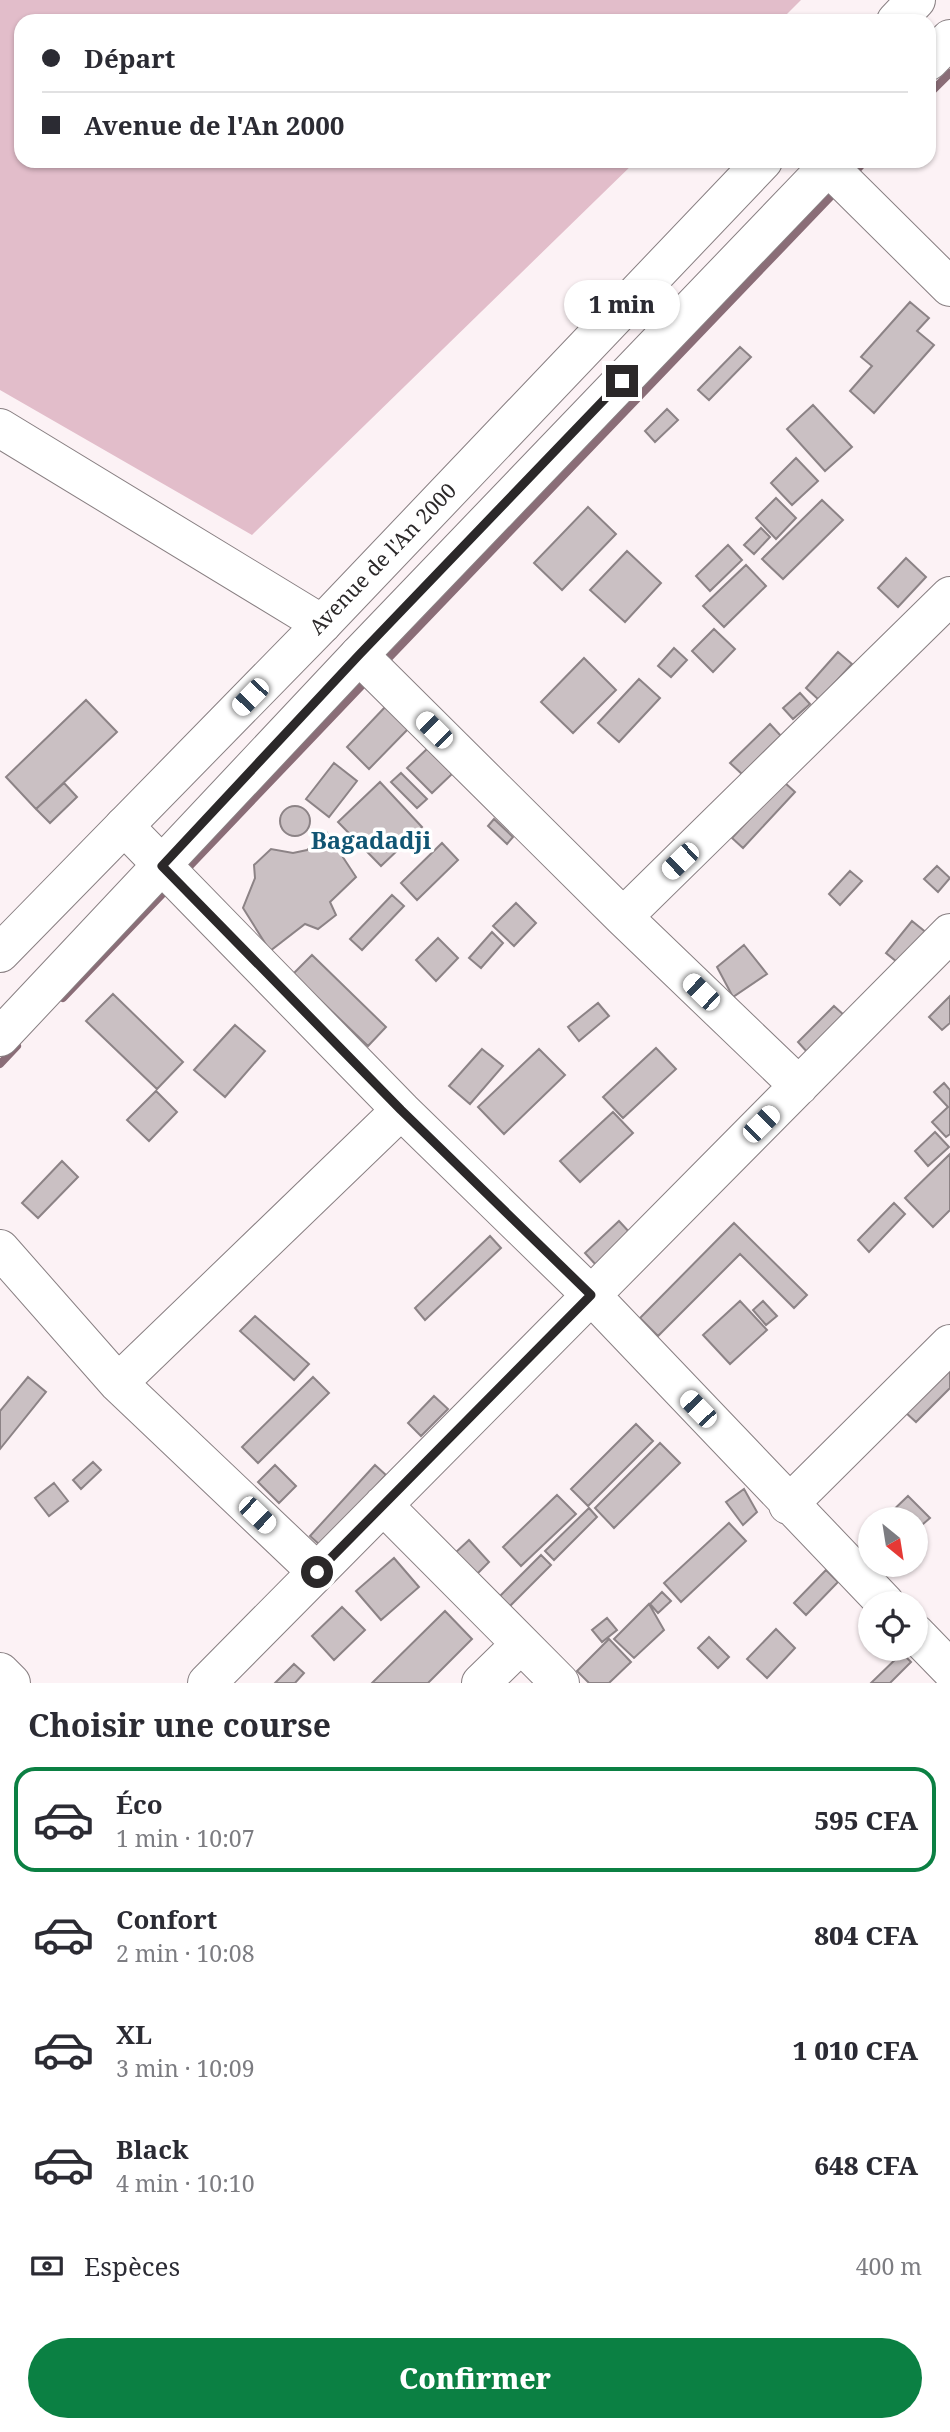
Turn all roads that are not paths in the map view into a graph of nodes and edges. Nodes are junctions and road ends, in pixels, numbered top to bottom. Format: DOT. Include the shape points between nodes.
graph roads {
  1 [pos="916,0"];
  2 [pos="903,14"];
  3 [pos="950,39"];
  4 [pos="936,54"];
  5 [pos="756,168"];
  6 [pos="826,168"];
  7 [pos="836,168"];
  8 [pos="950,287"];
  9 [pos="0,428"];
  10 [pos="950,596"];
  11 [pos="322,624"];
  12 [pos="359,655"];
  13 [pos="124,826"];
  14 [pos="162,866"];
  15 [pos="622,917"];
  16 [pos="950,933"];
  17 [pos="0,953"];
  18 [pos="0,1037"];
  19 [pos="799,1086"];
  20 [pos="401,1110"];
  21 [pos="0,1249"];
  22 [pos="591,1295"];
  23 [pos="950,1344"];
  24 [pos="118,1383"];
  25 [pos="383,1505"];
  26 [pos="788,1505"];
  27 [pos="317,1572"];
  28 [pos="873,1591"];
  29 [pos="522,1644"];
  30 [pos="928,1646"];
  31 [pos="950,1668"];
  32 [pos="0,1672"];
  33 [pos="11,1683"];
  34 [pos="207,1683"];
  35 [pos="481,1683"];
  36 [pos="560,1683"];
  1 -- 2 [label="street"];
  3 -- 4 [label="street"];
  5 -- 11 [label="street, Avenue de l'An 2000"];
  6 -- 12 [label="street"];
  7 -- 8 [label="street"];
  9 -- 11 [label="street"];
  10 -- 15 [label="street"];
  11 -- 13 [label="street, Avenue de l'An 2000"];
  12 -- 14 [label="street"];
  12 -- 15 [label="street"];
  13 -- 14 [label="street"];
  13 -- 17 [label="street, Avenue de l'An 2000"];
  14 -- 18 [label="street"];
  14 -- 20 [label="street"];
  15 -- 19 [label="street"];
  16 -- 19 [label="street"];
  19 -- 22 [label="street"];
  20 -- 22 [label="street"];
  20 -- 24 [label="street"];
  21 -- 24 [label="street"];
  22 -- 25 [label="street"];
  22 -- 26 [label="street"];
  23 -- 26 [label="street"];
  24 -- 27 [label="street"];
  25 -- 27 [label="street"];
  25 -- 29 [label="street"];
  26 -- 28 [label="street"];
  27 -- 34 [label="street"];
  29 -- 35 [label="street"];
  29 -- 36 [label="street"];
  30 -- 31 [label="street"];
  32 -- 33 [label="street"];
}
